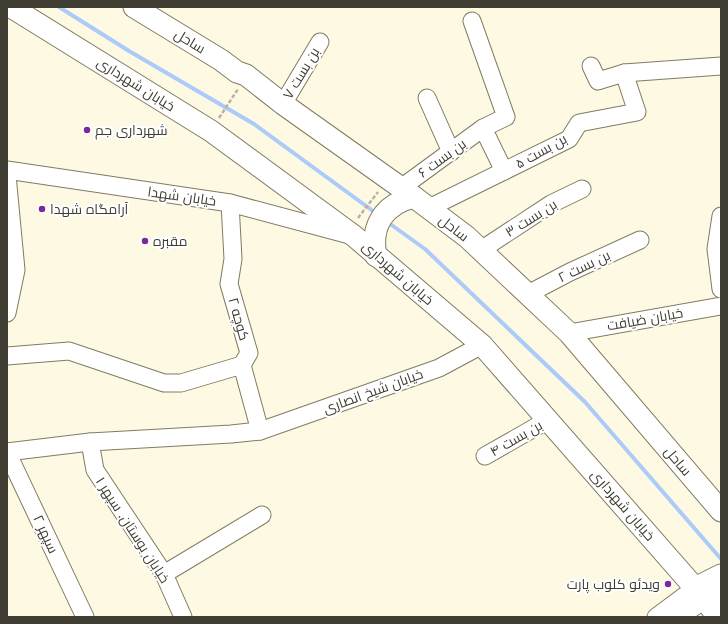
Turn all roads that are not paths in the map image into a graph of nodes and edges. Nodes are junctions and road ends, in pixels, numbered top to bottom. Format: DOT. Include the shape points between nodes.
graph roads {
  1 [pos="11,7"];
  2 [pos="134,7"];
  3 [pos="472,21"];
  4 [pos="320,42"];
  5 [pos="591,66"];
  6 [pos="721,66"];
  7 [pos="624,73"];
  8 [pos="427,98"];
  9 [pos="283,104"];
  10 [pos="483,128"];
  11 [pos="451,152"];
  12 [pos="7,170"];
  13 [pos="504,171"];
  14 [pos="7,175"];
  15 [pos="582,189"];
  16 [pos="408,193"];
  17 [pos="230,203"];
  18 [pos="721,216"];
  19 [pos="351,234"];
  20 [pos="640,240"];
  21 [pos="481,250"];
  22 [pos="376,256"];
  23 [pos="721,286"];
  24 [pos="721,289"];
  25 [pos="528,294"];
  26 [pos="721,306"];
  27 [pos="7,313"];
  28 [pos="569,333"];
  29 [pos="482,345"];
  30 [pos="7,356"];
  31 [pos="242,365"];
  32 [pos="548,420"];
  33 [pos="260,431"];
  34 [pos="90,442"];
  35 [pos="7,452"];
  36 [pos="485,456"];
  37 [pos="721,511"];
  38 [pos="262,515"];
  39 [pos="164,574"];
  40 [pos="721,576"];
  41 [pos="707,594"];
  42 [pos="85,617"];
  43 [pos="183,617"];
  44 [pos="656,617"];
  45 [pos="680,617"];
  46 [pos="718,617"];
  1 -- 19 [label="main road, خیابان شهرداری" via="211,131"];
  2 -- 9 [label="main road, ساحل" via="237,72 246,75"];
  3 -- 10 [label="street, بن بست ۶" via="506,117"];
  4 -- 9 [label="street, بن بست ۷"];
  5 -- 7 [label="street" via="598,81"];
  6 -- 7 [label="street"];
  7 -- 13 [label="street, بن بست ۵" via="637,112 579,123 569,139"];
  8 -- 11 [label="street"];
  9 -- 16 [label="main road, ساحل"];
  10 -- 11 [label="street, بن بست ۶"];
  10 -- 13 [label="street"];
  11 -- 16 [label="street, بن بست ۶"];
  12 -- 17 [label="street, خیابان شهدا"];
  13 -- 16 [label="street, بن بست ۵"];
  14 -- 27 [label="street" via="16,270"];
  15 -- 21 [label="street, بن بست ۳" via="551,204"];
  16 -- 21 [label="main road, ساحل"];
  16 -- 22 [label="main road" via="381,218 374,236"];
  17 -- 19 [label="street, خیابان شهدا"];
  17 -- 31 [label="street, کوچه ۲" via="233,259 229,284 249,353"];
  18 -- 23 [label="street" via="716,249"];
  19 -- 22 [label="main road, خیابان شهرداری"];
  20 -- 25 [label="street, بن بست ۲"];
  21 -- 25 [label="main road, ساحل"];
  22 -- 29 [label="main road, خیابان شهرداری"];
  23 -- 24 [label="street"];
  25 -- 28 [label="main road, ساحل"];
  26 -- 28 [label="street, خیابان ضیافت"];
  28 -- 37 [label="main road, ساحل"];
  29 -- 32 [label="main road, خیابان شهرداری"];
  29 -- 33 [label="street, خیابان شیخ انصاری" via="439,368"];
  30 -- 31 [label="street" via="69,351 164,383 181,383"];
  31 -- 33 [label="street"];
  32 -- 36 [label="street, بن بست ۴"];
  32 -- 41 [label="main road, خیابان شهرداری"];
  33 -- 34 [label="street, خیابان شیخ انصاری"];
  34 -- 35 [label="street, خیابان شیخ انصاری"];
  34 -- 39 [label="street, خیابان بوستان. سپهر ۱" via="94,470"];
  35 -- 42 [label="street, سپهر ۲"];
  38 -- 39 [label="street"];
  39 -- 43 [label="street, خیابان بوستان. سپهر ۱"];
  40 -- 41 [label="main road"];
  41 -- 44 [label="street"];
  41 -- 45 [label="street"];
  41 -- 46 [label="main road, خیابان شهرداری"];
}
